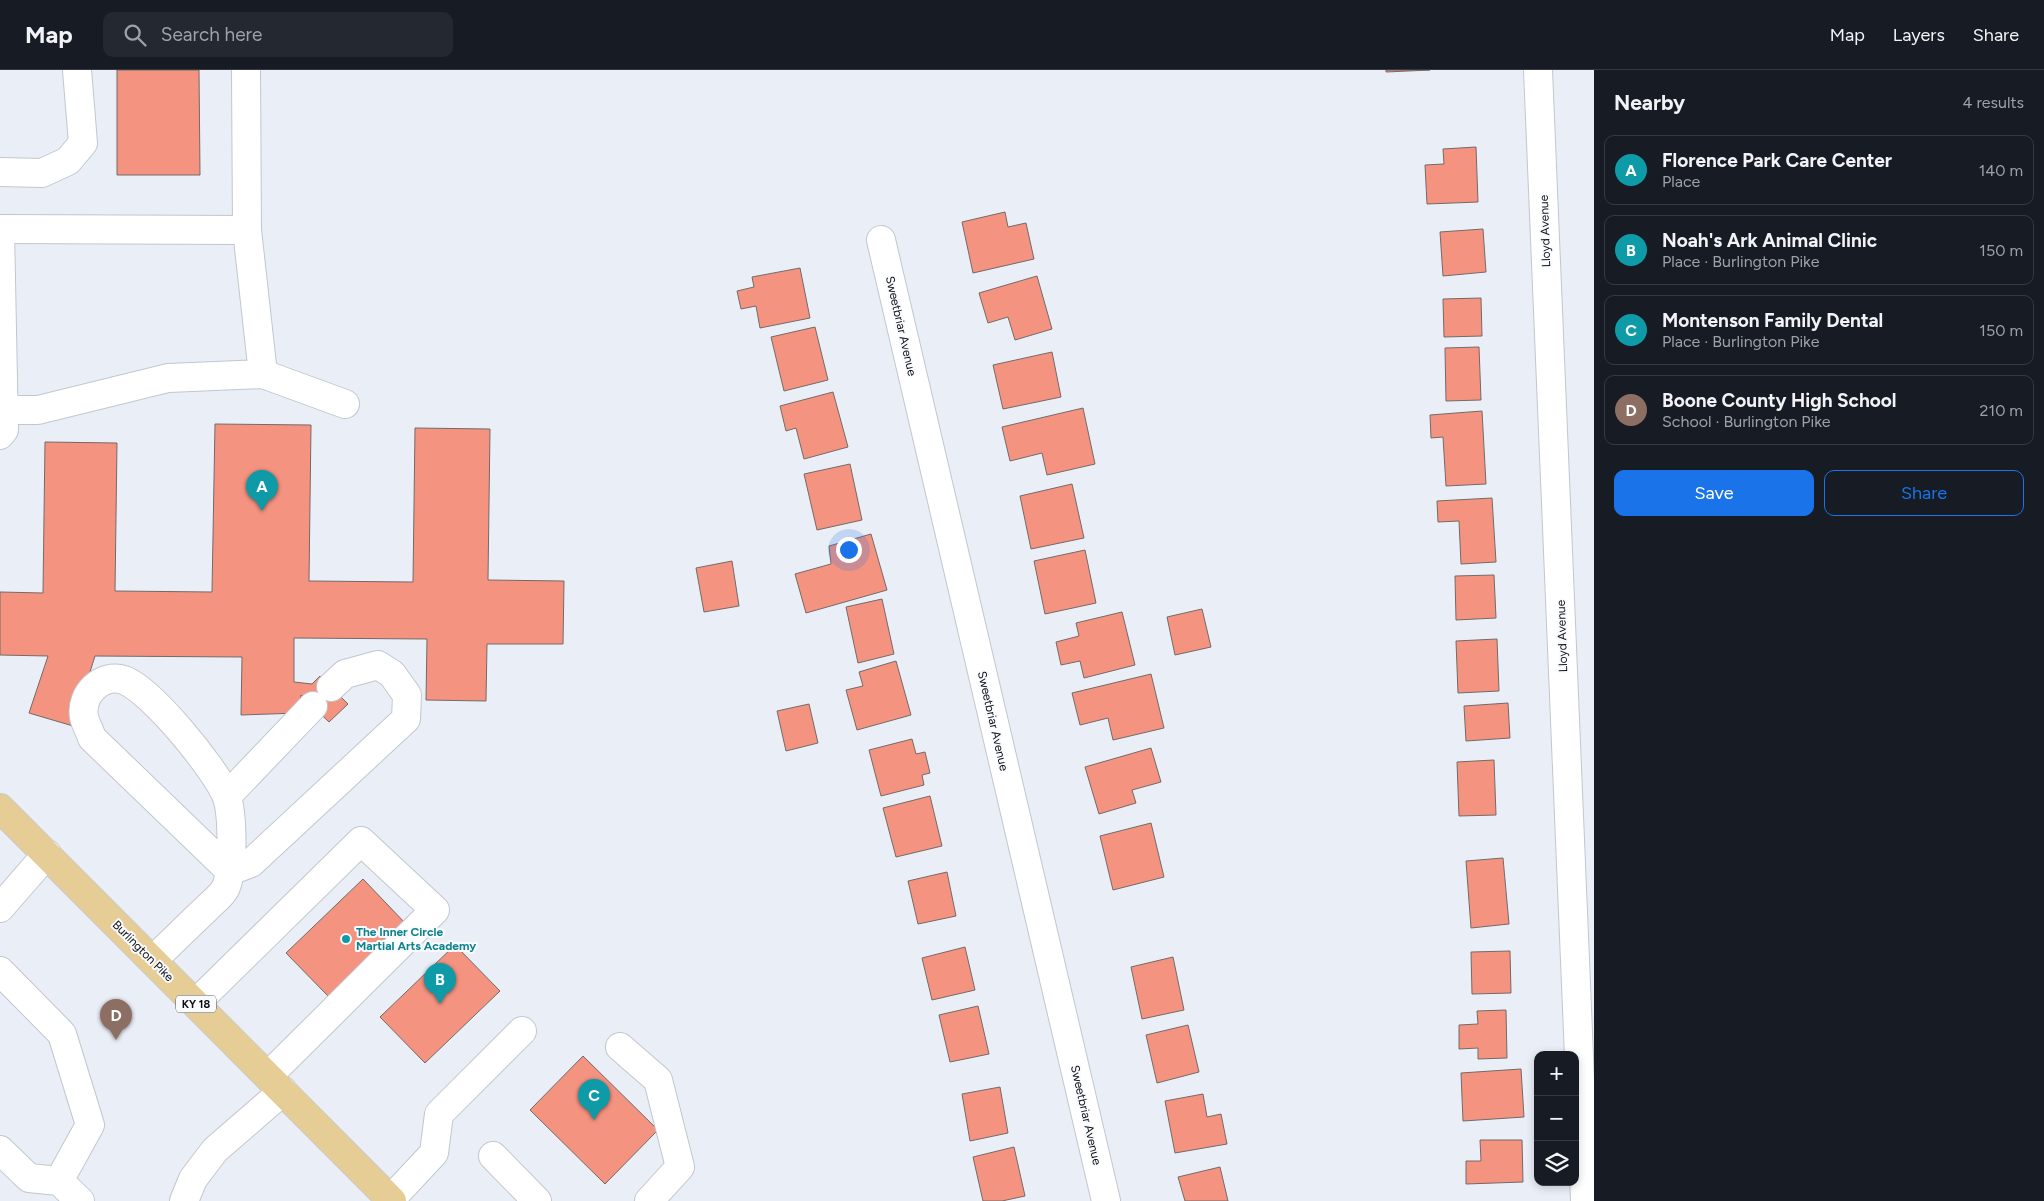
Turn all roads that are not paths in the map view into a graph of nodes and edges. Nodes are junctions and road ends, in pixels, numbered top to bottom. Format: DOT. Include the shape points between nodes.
graph roads {
  1 [pos="77,70"];
  2 [pos="246,70"];
  3 [pos="1538,70"];
  4 [pos="0,172"];
  5 [pos="0,229"];
  6 [pos="248,230"];
  7 [pos="881,240"];
  8 [pos="2,366"];
  9 [pos="263,374"];
  10 [pos="345,404"];
  11 [pos="2,422"];
  12 [pos="227,796"];
  13 [pos="0,808"];
  14 [pos="46,854"];
  15 [pos="230,871"];
  16 [pos="0,908"];
  17 [pos="153,960"];
  18 [pos="0,971"];
  19 [pos="196,1003"];
  20 [pos="522,1032"];
  21 [pos="620,1047"];
  22 [pos="276,1084"];
  23 [pos="1588,1148"];
  24 [pos="0,1150"];
  25 [pos="493,1156"];
  26 [pos="59,1181"];
  27 [pos="391,1200"];
  28 [pos="80,1201"];
  29 [pos="184,1201"];
  30 [pos="537,1201"];
  31 [pos="649,1201"];
  32 [pos="1106,1201"];
  33 [pos="1585,1201"];
  1 -- 4 [label="street" via="83,143 68,162 42,173"];
  2 -- 6 [label="street"];
  3 -- 23 [label="street, Lloyd Avenue"];
  5 -- 6 [label="street"];
  5 -- 8 [label="street"];
  6 -- 9 [label="street"];
  7 -- 32 [label="street, Sweetbriar Avenue"];
  8 -- 11 [label="street"];
  9 -- 10 [label="street"];
  9 -- 11 [label="street" via="168,378"];
  12 -- 15 [label="street" via="231,825"];
  12 -- 15 [label="street" via="205,759 148,696 123,680 104,680 96,684 84,706 84,717 92,738"];
  12 -- 15 [label="street" via="345,674 378,665 392,674 407,695 406,719 250,863"];
  13 -- 14 [label="main road, Burlington Pike / KY 18"];
  14 -- 16 [label="street"];
  14 -- 17 [label="main road, Burlington Pike / KY 18"];
  15 -- 17 [label="street" via="225,890"];
  17 -- 19 [label="main road, Burlington Pike / KY 18"];
  18 -- 26 [label="street" via="62,1034 90,1125"];
  19 -- 22 [label="main road, Burlington Pike / KY 18"];
  19 -- 22 [label="street" via="361,841 435,910"];
  20 -- 27 [label="street" via="440,1114 434,1154"];
  21 -- 31 [label="street" via="658,1080 680,1167"];
  22 -- 27 [label="main road, Burlington Pike / KY 18"];
  22 -- 29 [label="street" via="215,1150 193,1179"];
  23 -- 33 [label="street, Lloyd Avenue"];
  24 -- 26 [label="street" via="29,1178"];
  25 -- 30 [label="street"];
  26 -- 28 [label="street"];
}
